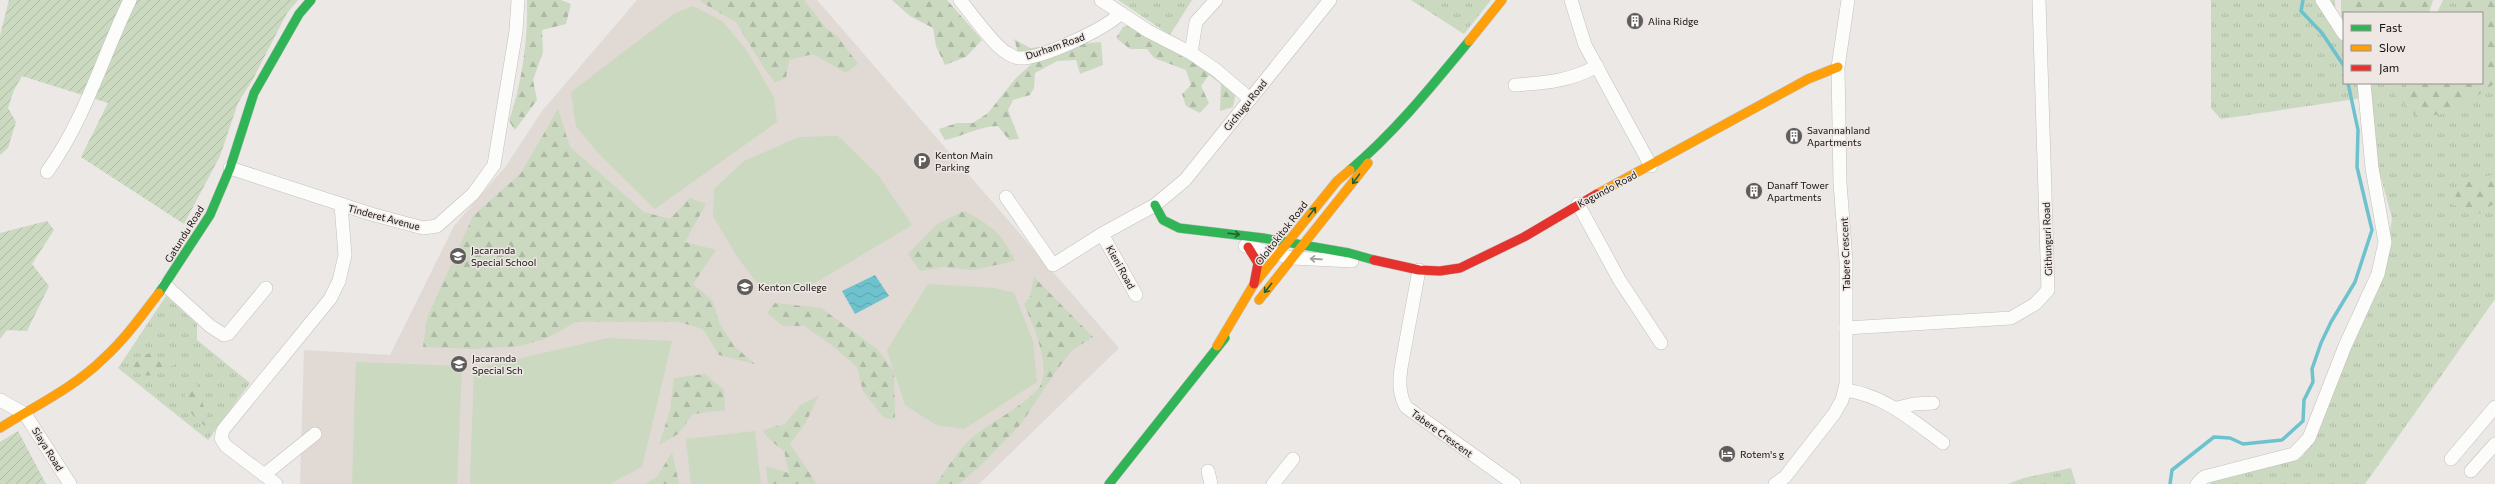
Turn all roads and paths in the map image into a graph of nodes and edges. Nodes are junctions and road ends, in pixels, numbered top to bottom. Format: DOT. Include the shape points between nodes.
graph roads {
  1 [pos="130,0"];
  2 [pos="311,0"];
  3 [pos="518,0"];
  4 [pos="960,0"];
  5 [pos="1101,0"];
  6 [pos="1216,0"];
  7 [pos="1330,0"];
  8 [pos="1502,0"];
  9 [pos="1571,0"];
  10 [pos="1848,0"];
  11 [pos="2039,0"];
  12 [pos="2322,0"];
  13 [pos="1121,13"];
  14 [pos="2343,32"];
  15 [pos="1191,53"];
  16 [pos="1597,66"];
  17 [pos="1838,67"];
  18 [pos="2364,84"];
  19 [pos="1515,85"];
  20 [pos="1250,99"];
  21 [pos="1377,147"];
  22 [pos="1651,166"];
  23 [pos="230,168"];
  24 [pos="47,172"];
  25 [pos="1006,197"];
  26 [pos="1578,204"];
  27 [pos="341,205"];
  28 [pos="1155,205"];
  29 [pos="1323,219"];
  30 [pos="1196,230"];
  31 [pos="1102,234"];
  32 [pos="1288,243"];
  33 [pos="1302,245"];
  34 [pos="1248,247"];
  35 [pos="1335,252"];
  36 [pos="1277,255"];
  37 [pos="1292,258"];
  38 [pos="1368,259"];
  39 [pos="1419,270"];
  40 [pos="1254,284"];
  41 [pos="165,285"];
  42 [pos="266,288"];
  43 [pos="1136,295"];
  44 [pos="1254,308"];
  45 [pos="1245,318"];
  46 [pos="1846,328"];
  47 [pos="1661,343"];
  48 [pos="1217,346"];
  49 [pos="1845,390"];
  50 [pos="0,400"];
  51 [pos="1933,403"];
  52 [pos="2495,407"];
  53 [pos="1897,408"];
  54 [pos="26,414"];
  55 [pos="0,428"];
  56 [pos="315,434"];
  57 [pos="1942,443"];
  58 [pos="2495,444"];
  59 [pos="1293,459"];
  60 [pos="2451,459"];
  61 [pos="1208,471"];
  62 [pos="2471,471"];
  63 [pos="264,474"];
  64 [pos="70,484"];
  65 [pos="276,484"];
  66 [pos="1109,484"];
  67 [pos="1211,484"];
  68 [pos="1273,484"];
  69 [pos="1514,484"];
  70 [pos="1775,484"];
  71 [pos="2196,484"];
  1 -- 24 [label="street" via="109,42 89,99 66,145"];
  2 -- 23 [label="street, Gatundu Road" via="299,14 254,93"];
  3 -- 27 [label="street, Tinderet Avenue" via="516,31 494,165 472,194 437,226 428,228"];
  4 -- 13 [label="street, Durham Road" via="1005,52 1017,58 1029,57 1091,34 1111,23"];
  5 -- 13 [label="street"];
  6 -- 15 [label="street" via="1196,22"];
  7 -- 20 [label="street, Gichugu Road"];
  8 -- 21 [label="street, Oloitokitok Road" via="1428,91"];
  9 -- 16 [label="street" via="1585,45"];
  10 -- 17 [label="street, Tabere Crescent"];
  11 -- 46 [label="street, Githunguri Road" via="2048,290 2035,304 2011,318"];
  12 -- 14 [label="street"];
  13 -- 15 [label="street" via="1148,31"];
  15 -- 20 [label="street"];
  16 -- 19 [label="street" via="1563,81"];
  16 -- 22 [label="street"];
  17 -- 22 [label="street, Kagundo Road" via="1808,79"];
  17 -- 46 [label="street, Tabere Crescent" via="1840,183 1846,261"];
  18 -- 71 [label="street" via="2372,168 2385,242 2375,280 2345,346 2309,438 2294,454 2204,477"];
  20 -- 28 [label="street, Gichugu Road" via="1189,176"];
  21 -- 29 [label="street, Oloitokitok Road, one-way" via="1366,166"];
  32 -- 21 [label="street, Oloitokitok Road, one-way" via="1337,181"];
  22 -- 26 [label="street, Kagundo Road"];
  23 -- 27 [label="street, Tinderet Avenue"];
  23 -- 41 [label="street, Gatundu Road" via="210,215"];
  25 -- 31 [label="street" via="1053,265"];
  26 -- 39 [label="street, Kagundo Road" via="1524,237 1460,268 1440,271"];
  26 -- 47 [label="street" via="1620,281"];
  27 -- 63 [label="street" via="345,255 339,281 330,298 222,430 221,438 226,446"];
  28 -- 30 [label="street" via="1158,216 1166,222 1179,228"];
  28 -- 31 [label="street, Kieni Road"];
  29 -- 33 [label="street, Oloitokitok Road"];
  29 -- 35 [label="street"];
  30 -- 32 [label="street, one-way"];
  30 -- 34 [label="street" via="1217,239"];
  31 -- 43 [label="street, Kieni Road"];
  32 -- 33 [label="street"];
  32 -- 36 [label="street, Oloitokitok Road"];
  33 -- 35 [label="street, Kagundo Road"];
  33 -- 37 [label="street, Oloitokitok Road"];
  34 -- 36 [label="street"];
  34 -- 40 [label="street" via="1258,263"];
  35 -- 38 [label="street, Kagundo Road"];
  36 -- 37 [label="street"];
  36 -- 40 [label="street, Oloitokitok Road"];
  38 -- 37 [label="street, Kagundo Road, one-way" via="1360,262"];
  37 -- 44 [label="street, Oloitokitok Road, one-way"];
  38 -- 39 [label="street, Kagundo Road"];
  39 -- 69 [label="street, Tabere Crescent" via="1399,383 1402,401 1406,407"];
  40 -- 48 [label="street, Oloitokitok Road"];
  41 -- 42 [label="street" via="210,326 224,335 228,334"];
  41 -- 54 [label="street, Gatundu Road" via="136,324 104,360"];
  45 -- 48 [label="street, Oloitokitok Road"];
  46 -- 49 [label="street, Tabere Crescent"];
  48 -- 66 [label="street, Oloitokitok Road"];
  49 -- 53 [label="street" via="1864,392"];
  49 -- 70 [label="street, Tabere Crescent" via="1834,414 1785,477"];
  50 -- 54 [label="street"];
  51 -- 53 [label="street"];
  52 -- 60 [label="street"];
  53 -- 57 [label="street"];
  54 -- 55 [label="street, Gatundu Road"];
  54 -- 64 [label="street, Siaya Road"];
  56 -- 63 [label="street"];
  58 -- 62 [label="street"];
  59 -- 68 [label="street"];
  61 -- 67 [label="street"];
  63 -- 65 [label="street"];
}
